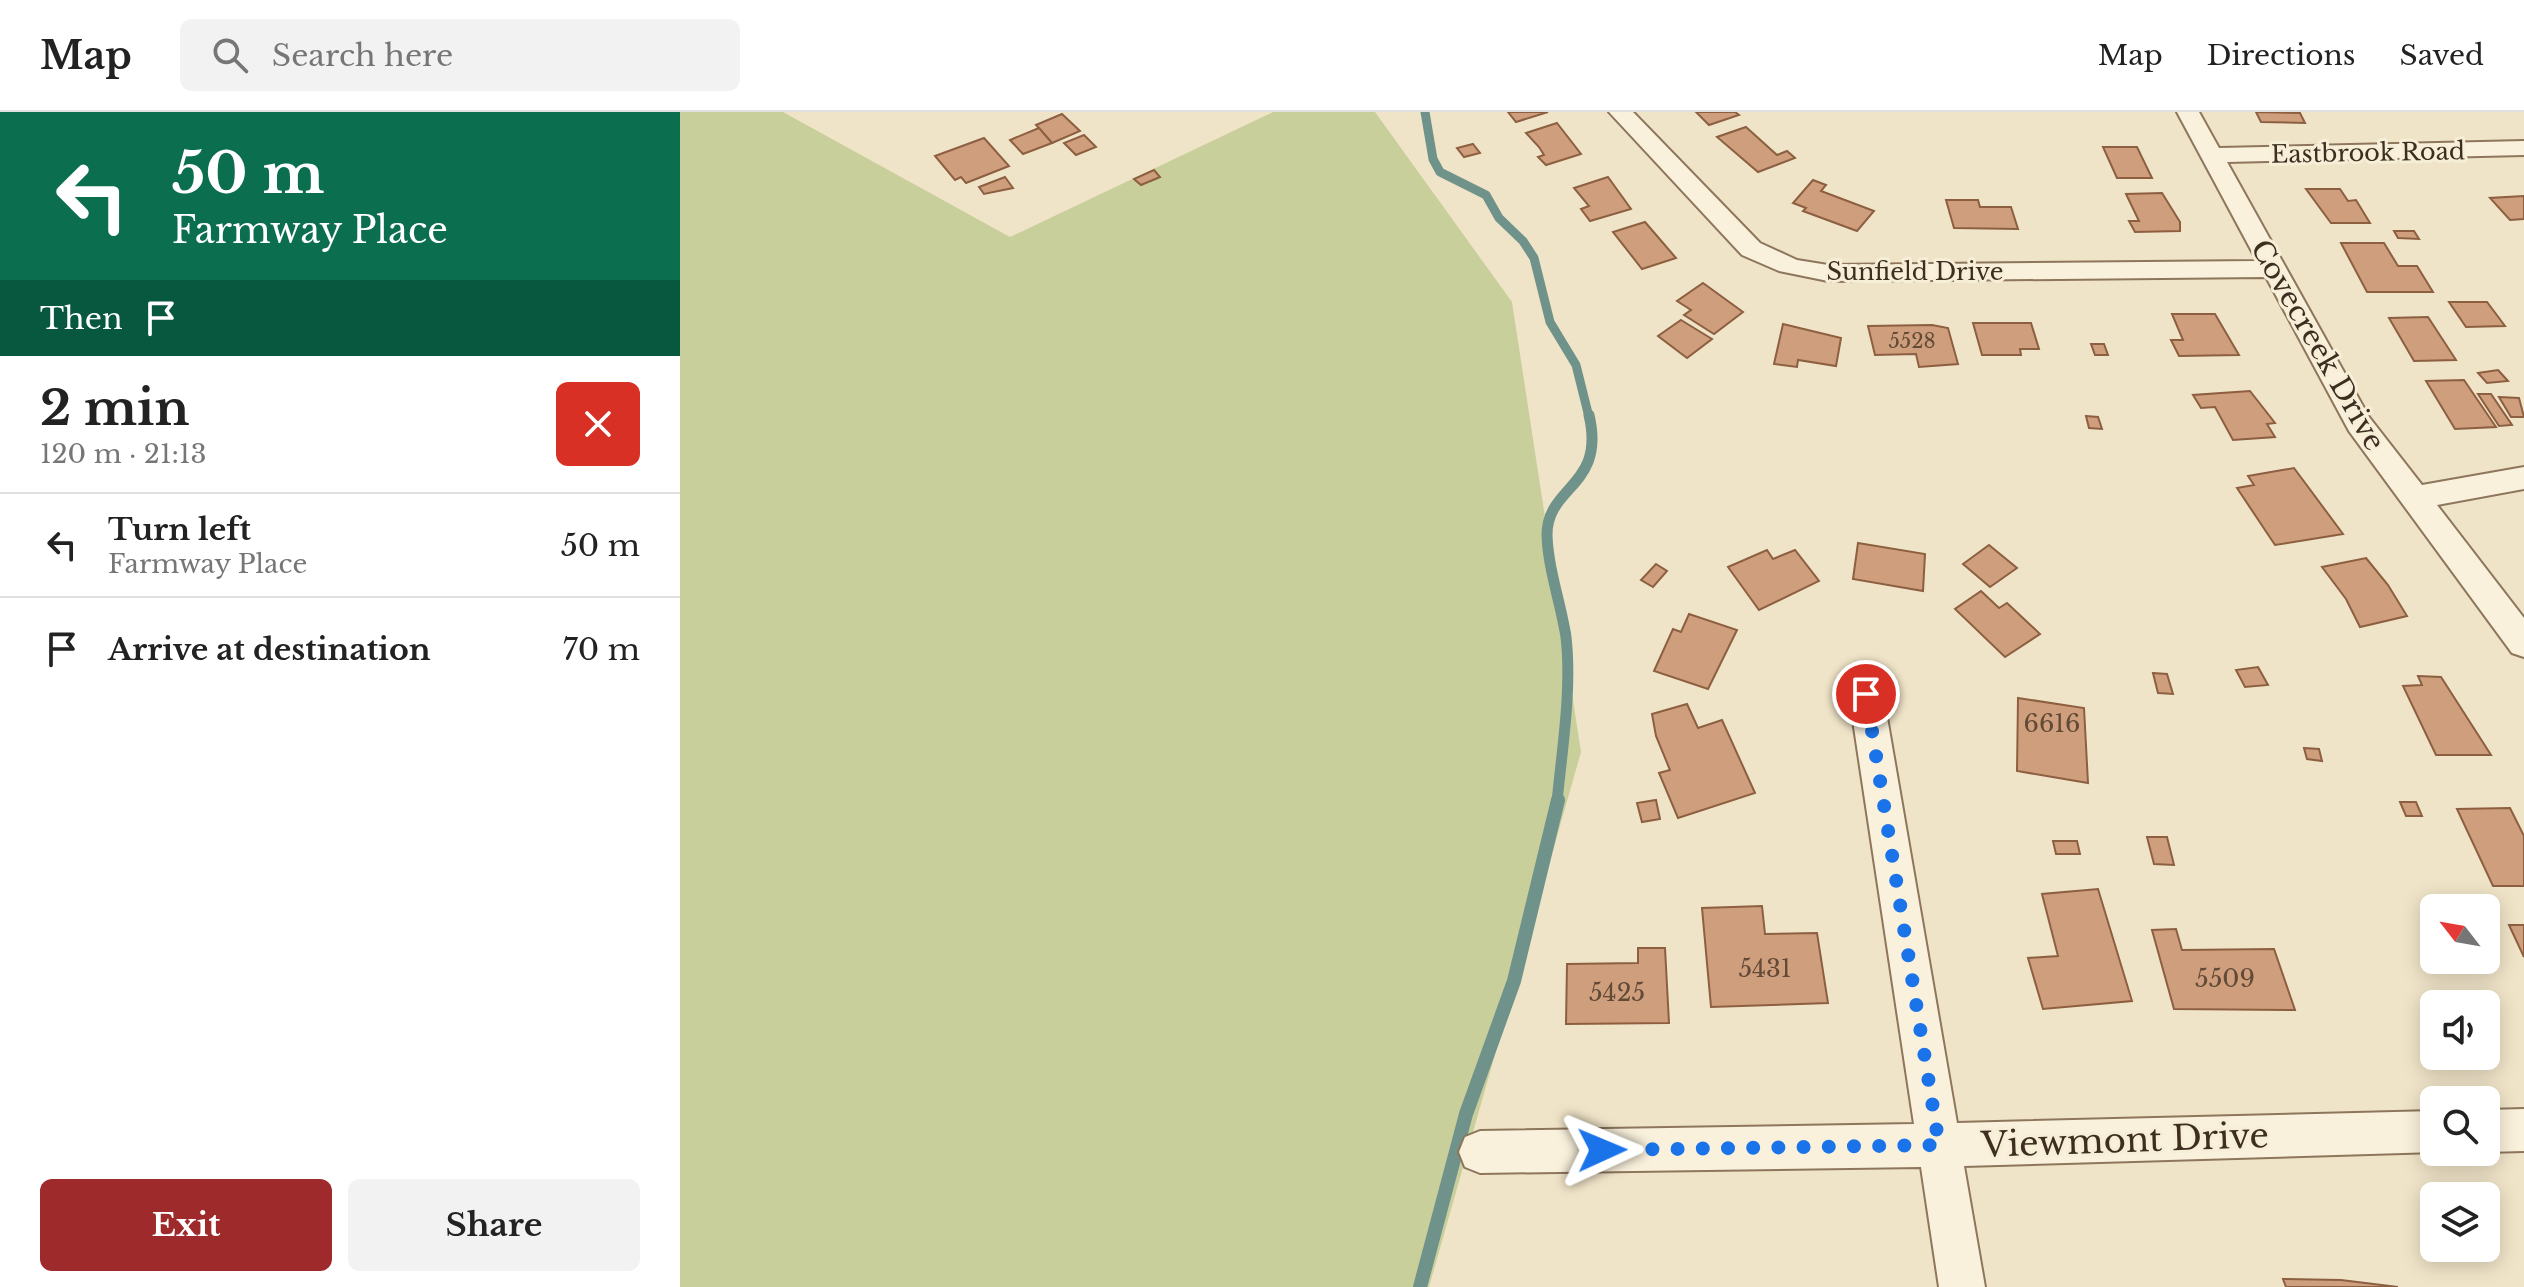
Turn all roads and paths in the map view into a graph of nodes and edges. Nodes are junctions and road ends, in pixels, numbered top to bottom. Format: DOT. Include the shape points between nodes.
graph roads {
  1 [pos="1620,112"];
  2 [pos="2188,112"];
  3 [pos="2524,148"];
  4 [pos="2212,155"];
  5 [pos="2274,269"];
  6 [pos="2524,478"];
  7 [pos="2415,498"];
  8 [pos="2524,643"];
  9 [pos="1866,694"];
  10 [pos="2524,1130"];
  11 [pos="2500,1131"];
  12 [pos="2420,1132"];
  13 [pos="1939,1145"];
  14 [pos="1480,1152"];
  15 [pos="1962,1287"];
  1 -- 5 [label="street, Sunfield Drive" via="1742,241 1799,270"];
  2 -- 4 [label="street, Covecreek Drive"];
  3 -- 4 [label="street, Eastbrook Road"];
  4 -- 5 [label="street, Covecreek Drive"];
  5 -- 7 [label="street, Covecreek Drive" via="2359,424"];
  6 -- 7 [label="street"];
  7 -- 8 [label="street, Covecreek Drive"];
  9 -- 13 [label="street"];
  10 -- 11 [label="street"];
  12 -- 13 [label="street, Viewmont Drive"];
  13 -- 14 [label="street, Viewmont Drive"];
  13 -- 15 [label="street"];
}
